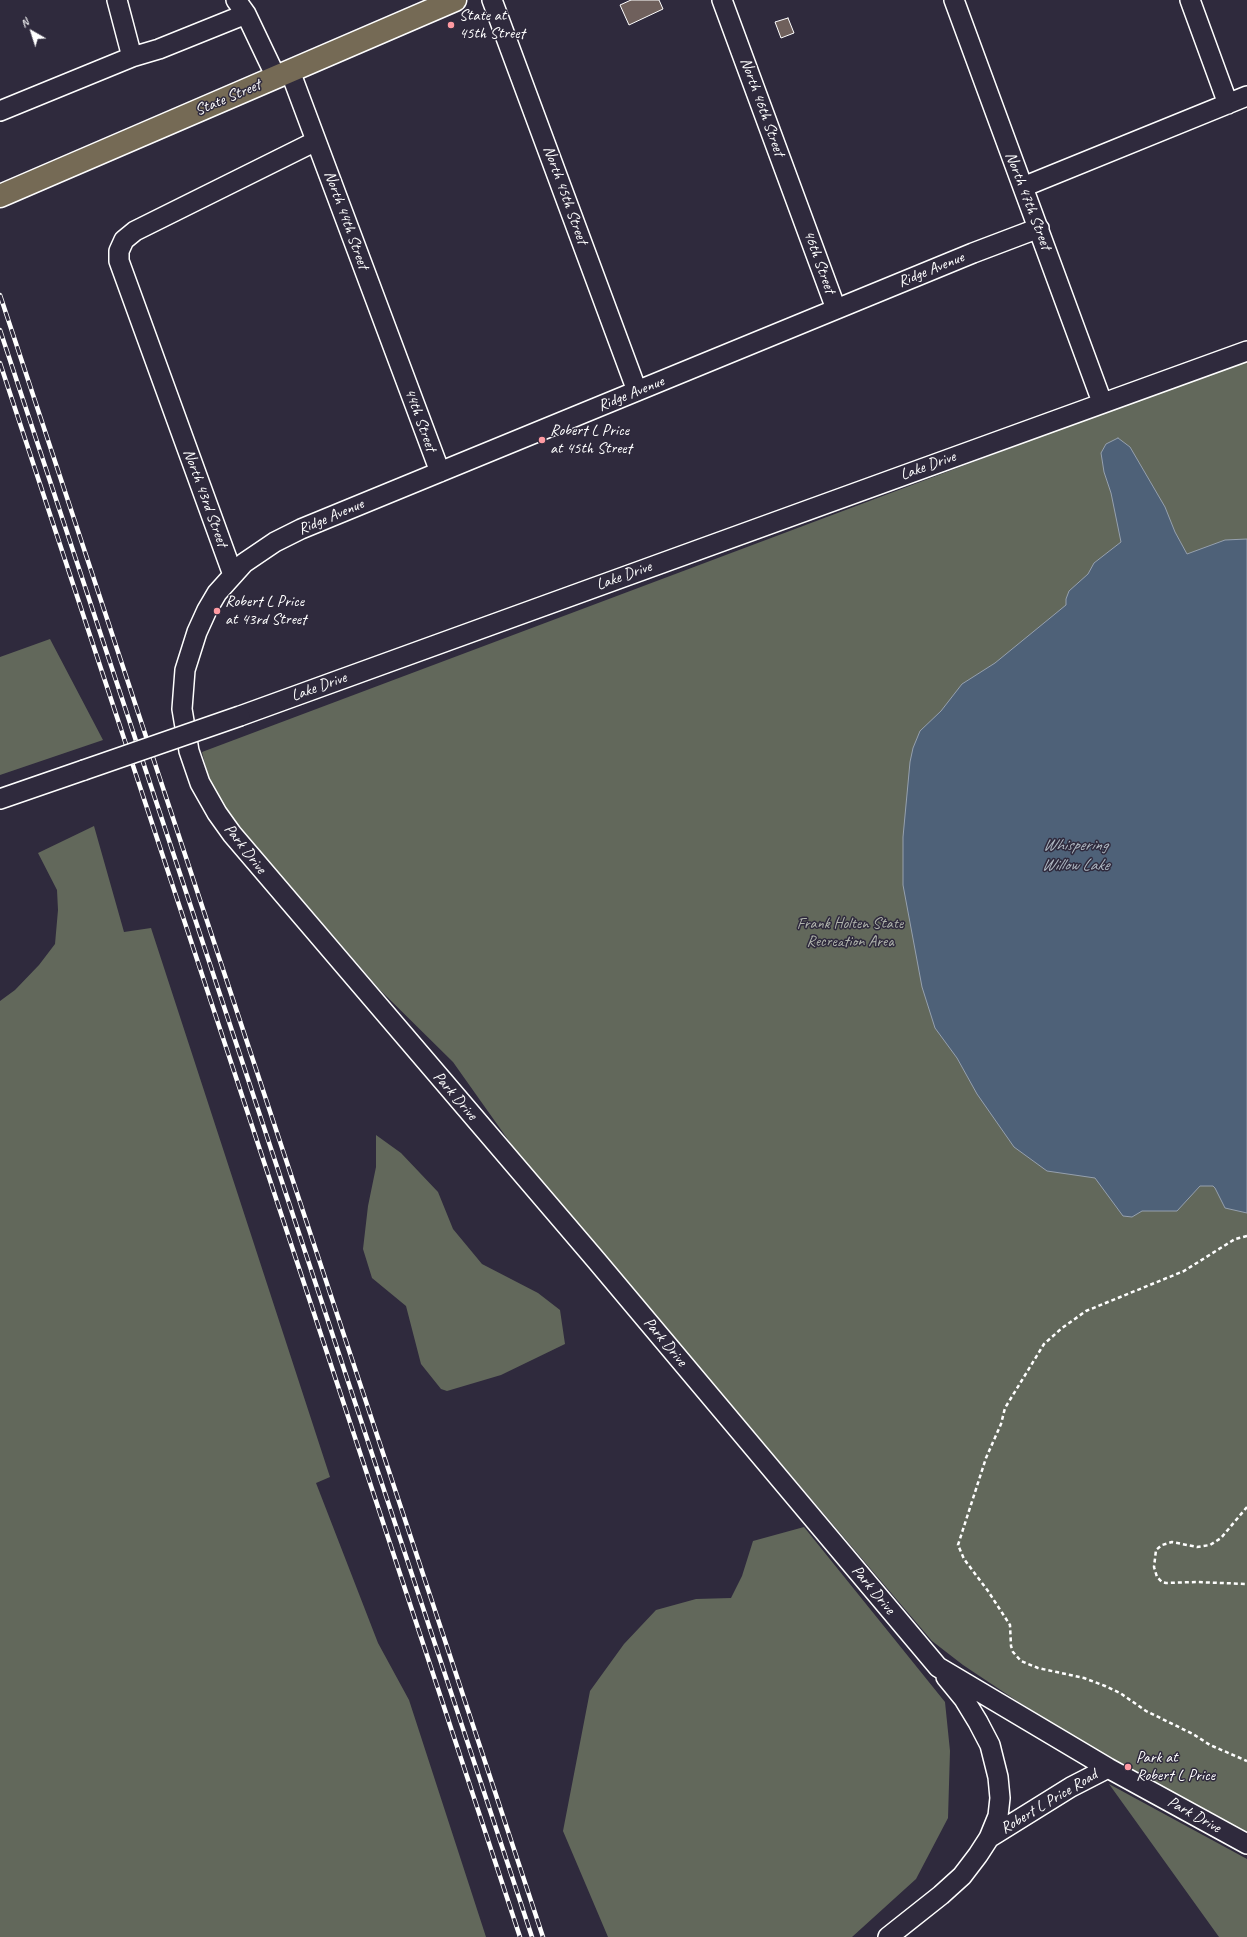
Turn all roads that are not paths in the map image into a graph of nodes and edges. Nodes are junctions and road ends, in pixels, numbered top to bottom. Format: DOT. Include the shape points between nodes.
graph roads {
  1 [pos="117,0"];
  2 [pos="456,0"];
  3 [pos="492,0"];
  4 [pos="722,0"];
  5 [pos="954,0"];
  6 [pos="1190,0"];
  7 [pos="241,7"];
  8 [pos="132,57"];
  9 [pos="283,74"];
  10 [pos="1247,96"];
  11 [pos="1228,104"];
  12 [pos="0,111"];
  13 [pos="316,141"];
  14 [pos="1023,186"];
  15 [pos="8,192"];
  16 [pos="801,214"];
  17 [pos="1039,228"];
  18 [pos="836,309"];
  19 [pos="1247,351"];
  20 [pos="401,368"];
  21 [pos="638,391"];
  22 [pos="1102,402"];
  23 [pos="440,472"];
  24 [pos="233,576"];
  25 [pos="0,799"];
  26 [pos="938,1667"];
  27 [pos="1108,1768"];
  28 [pos="990,1838"];
  29 [pos="1247,1844"];
  30 [pos="888,1937"];
  1 -- 8 [label="street"];
  2 -- 9 [label="main road, State Street"];
  3 -- 21 [label="street, North 45th Street"];
  4 -- 16 [label="street, North 46th Street"];
  5 -- 14 [label="street, North 47th Street"];
  6 -- 11 [label="street"];
  7 -- 8 [label="street" via="159,49"];
  7 -- 9 [label="street, North 44th Street"];
  8 -- 12 [label="street"];
  9 -- 13 [label="street, North 44th Street"];
  9 -- 15 [label="main road, State Street"];
  10 -- 11 [label="street"];
  11 -- 14 [label="street"];
  13 -- 20 [label="street, North 44th Street"];
  13 -- 24 [label="street, North 43rd Street" via="135,231 124,240 119,251 119,261"];
  14 -- 17 [label="street, North 47th Street"];
  16 -- 18 [label="street, 46th Street"];
  17 -- 18 [label="street, Ridge Avenue"];
  17 -- 22 [label="street, North 47th Street"];
  18 -- 21 [label="street, Ridge Avenue"];
  19 -- 22 [label="street, Lake Drive"];
  20 -- 23 [label="street, 44th Street"];
  21 -- 23 [label="street, Ridge Avenue"];
  22 -- 25 [label="street, Lake Drive, bridge" via="240,716"];
  23 -- 24 [label="street, Ridge Avenue" via="301,529 257,553"];
  24 -- 26 [label="street, Park Drive" via="217,593 207,610 190,650 182,689 185,733 194,766 208,798 254,862 601,1266"];
  26 -- 27 [label="street, Park Drive"];
  26 -- 28 [label="street, Robert L Price Road" via="964,1699 990,1745 1000,1798 998,1816"];
  27 -- 28 [label="street, Robert L Price Road" via="1071,1787"];
  27 -- 29 [label="street, Park Drive"];
  28 -- 30 [label="street, Robert L Price Road" via="962,1876"];
}
